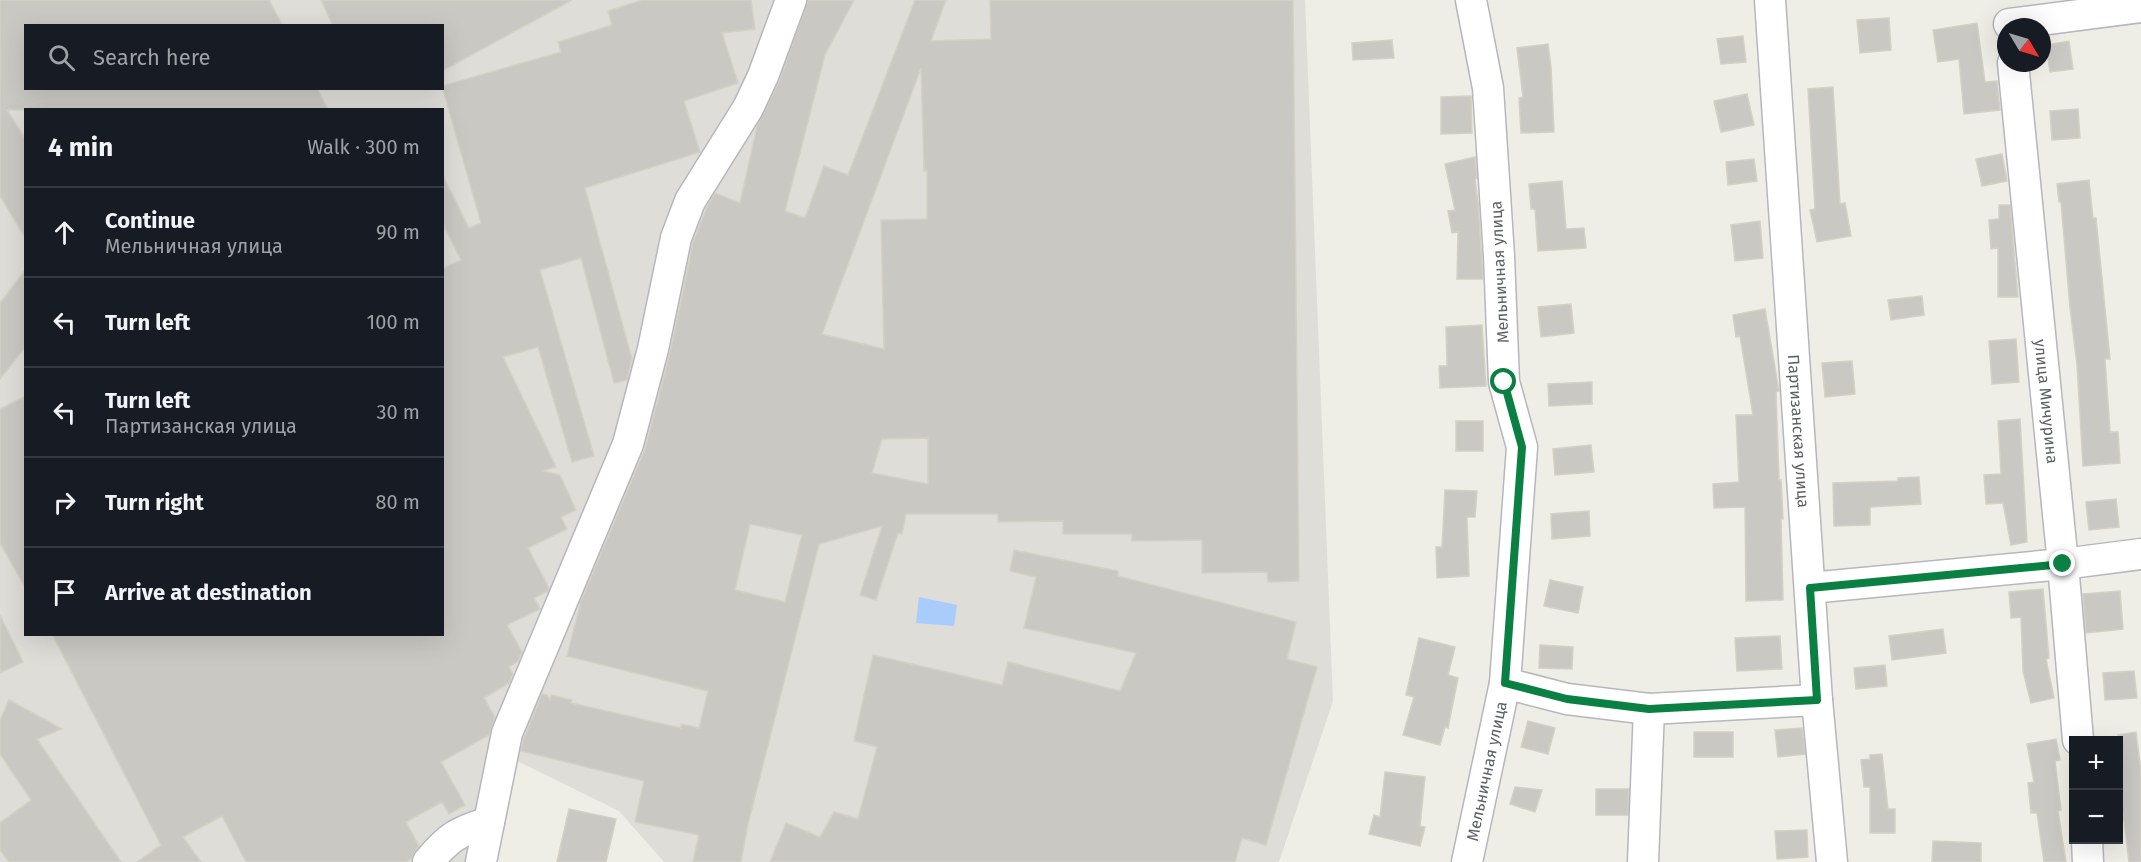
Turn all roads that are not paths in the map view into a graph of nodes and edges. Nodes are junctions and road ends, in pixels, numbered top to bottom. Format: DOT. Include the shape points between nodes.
graph roads {
  1 [pos="791,0"];
  2 [pos="1471,0"];
  3 [pos="1770,0"];
  4 [pos="2141,7"];
  5 [pos="2009,17"];
  6 [pos="2014,72"];
  7 [pos="2141,554"];
  8 [pos="2063,564"];
  9 [pos="1810,588"];
  10 [pos="1505,683"];
  11 [pos="1817,700"];
  12 [pos="1649,709"];
  13 [pos="2078,736"];
  14 [pos="489,822"];
  15 [pos="2087,844"];
  16 [pos="428,862"];
  17 [pos="481,862"];
  18 [pos="1467,862"];
  19 [pos="1644,862"];
  20 [pos="1832,862"];
  21 [pos="2088,862"];
  1 -- 14 [label="street" via="753,97 690,201 676,238 628,444 507,733"];
  2 -- 10 [label="street, Мельничная улица" via="1488,88 1504,382 1522,447"];
  3 -- 9 [label="street, Партизанская улица"];
  4 -- 5 [label="street"];
  6 -- 8 [label="street, улица Мичурина"];
  7 -- 8 [label="street"];
  8 -- 9 [label="street"];
  8 -- 13 [label="street, улица Мичурина"];
  9 -- 11 [label="street, Партизанская улица"];
  10 -- 12 [label="street" via="1567,699"];
  10 -- 18 [label="street, Мельничная улица"];
  11 -- 12 [label="street"];
  11 -- 20 [label="street, Партизанская улица"];
  12 -- 19 [label="street"];
  14 -- 16 [label="street" via="446,840"];
  14 -- 17 [label="street"];
  15 -- 21 [label="street"];
}
